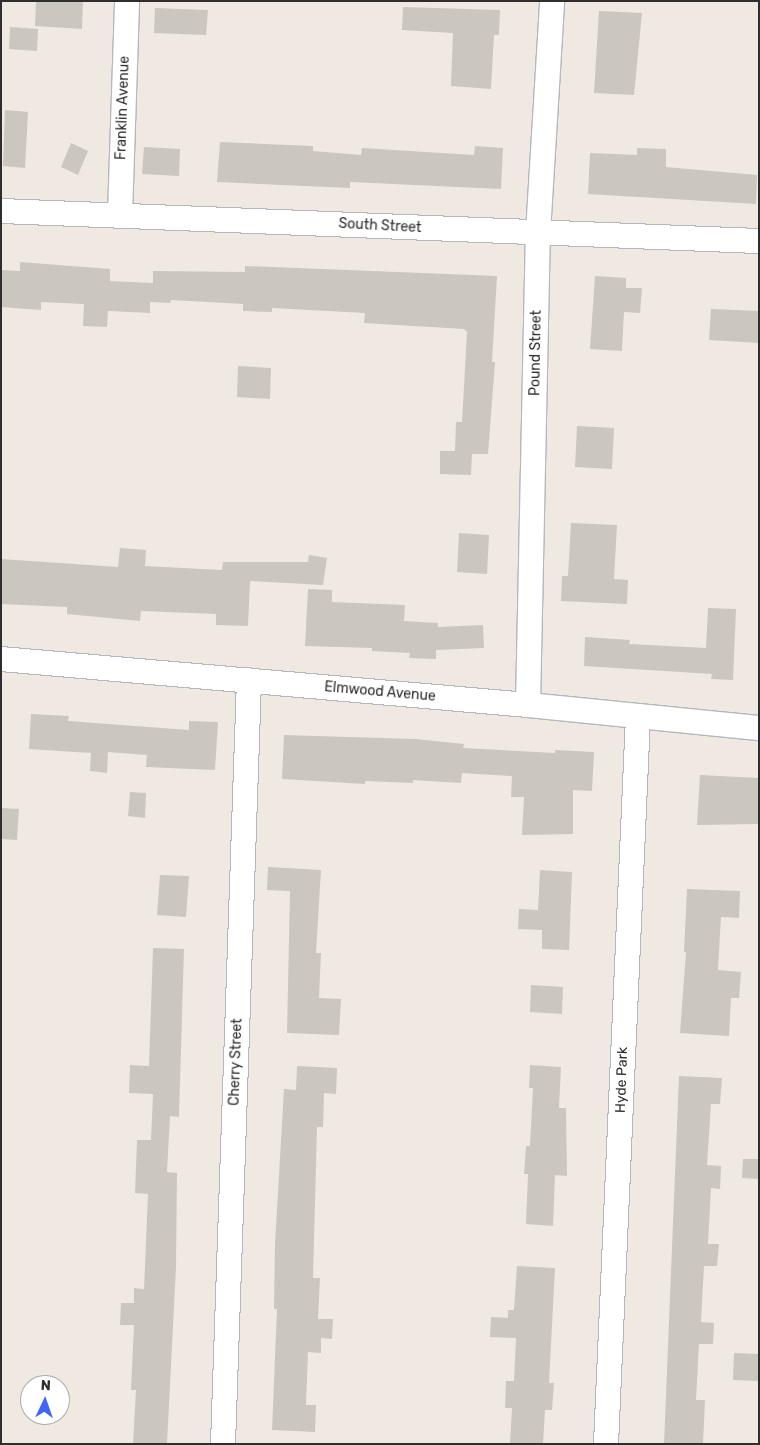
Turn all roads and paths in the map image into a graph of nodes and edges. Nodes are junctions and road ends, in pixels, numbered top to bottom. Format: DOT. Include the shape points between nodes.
graph roads {
  1 [pos="127,1"];
  2 [pos="552,1"];
  3 [pos="1,211"];
  4 [pos="120,214"];
  5 [pos="538,233"];
  6 [pos="759,241"];
  7 [pos="1,659"];
  8 [pos="249,680"];
  9 [pos="528,705"];
  10 [pos="638,716"];
  11 [pos="759,728"];
  12 [pos="223,1444"];
  13 [pos="606,1444"];
  1 -- 4 [label="street, Franklin Avenue"];
  2 -- 5 [label="street, Pound Street"];
  3 -- 4 [label="street, South Street"];
  4 -- 5 [label="street, South Street"];
  5 -- 6 [label="street, South Street"];
  5 -- 9 [label="street, Pound Street"];
  7 -- 8 [label="street, Elmwood Avenue"];
  8 -- 9 [label="street, Elmwood Avenue"];
  8 -- 12 [label="street, Cherry Street"];
  9 -- 10 [label="street, Elmwood Avenue"];
  10 -- 11 [label="street, Elmwood Avenue"];
  10 -- 13 [label="street, Hyde Park"];
}
